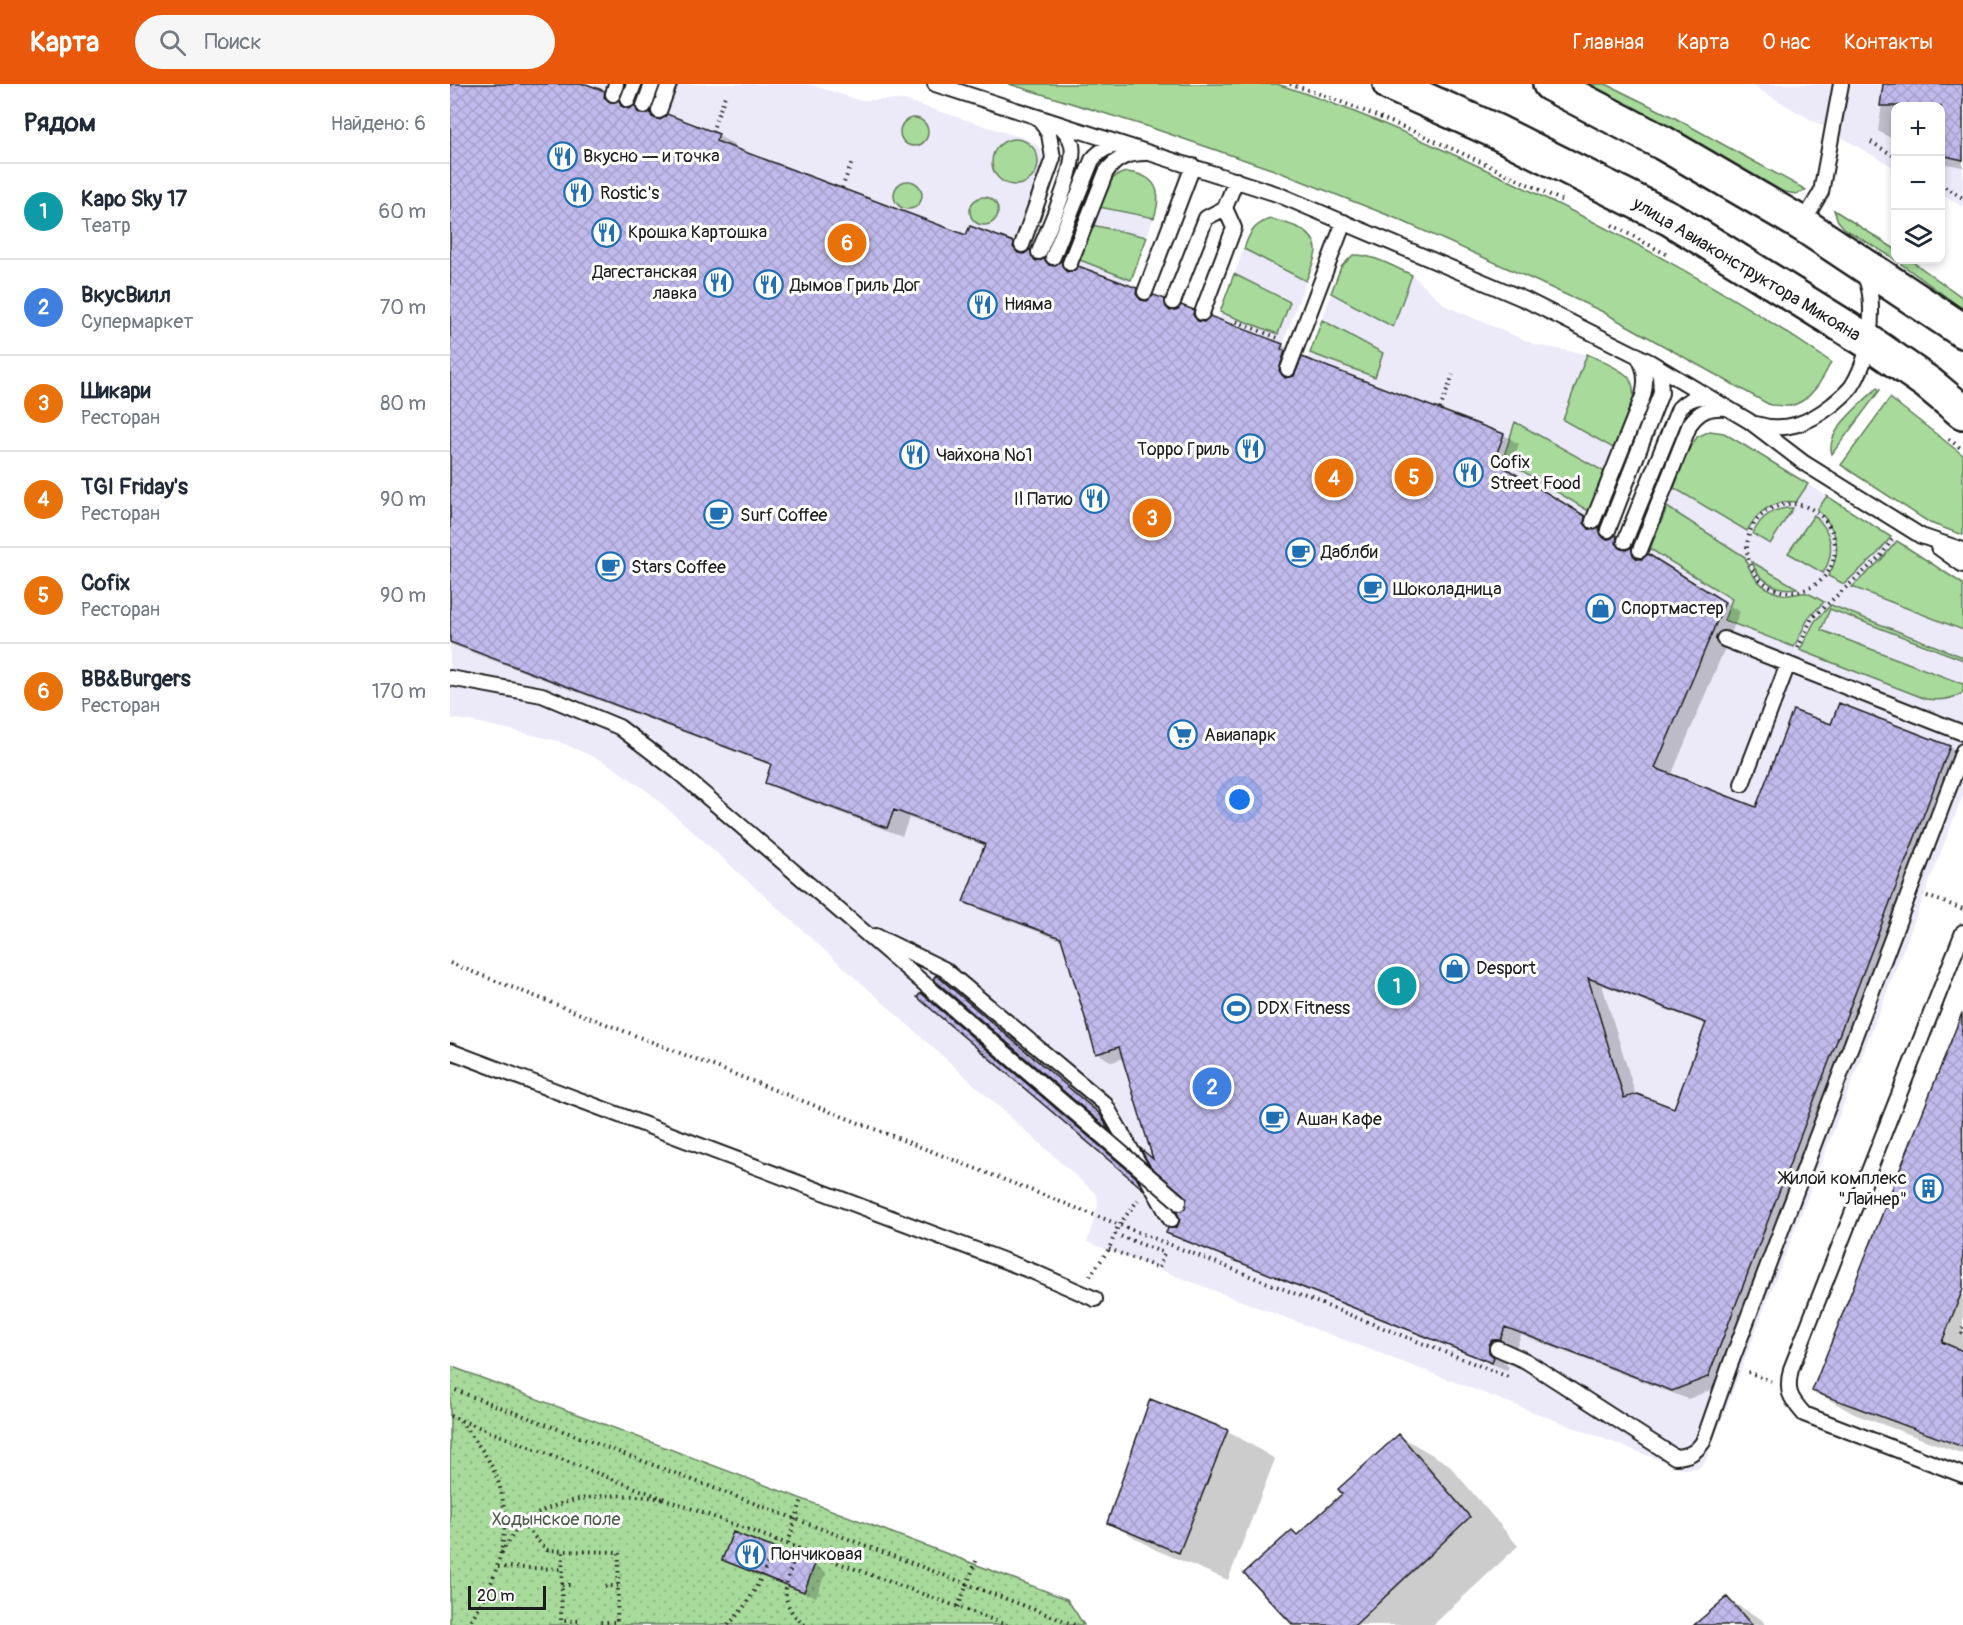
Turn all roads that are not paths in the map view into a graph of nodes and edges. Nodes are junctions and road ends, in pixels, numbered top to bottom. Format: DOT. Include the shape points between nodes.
graph roads {
  1 [pos="634,84"];
  2 [pos="652,84"];
  3 [pos="669,84"];
  4 [pos="935,84"];
  5 [pos="1390,84"];
  6 [pos="1550,84"];
  7 [pos="1841,84"];
  8 [pos="628,100"];
  9 [pos="644,106"];
  10 [pos="659,111"];
  11 [pos="1026,112"];
  12 [pos="1049,120"];
  13 [pos="1137,147"];
  14 [pos="1159,154"];
  15 [pos="1193,166"];
  16 [pos="1236,180"];
  17 [pos="1226,208"];
  18 [pos="1344,222"];
  19 [pos="1802,224"];
  20 [pos="1022,245"];
  21 [pos="1841,248"];
  22 [pos="1039,252"];
  23 [pos="1053,257"];
  24 [pos="1070,263"];
  25 [pos="1145,292"];
  26 [pos="1173,302"];
  27 [pos="1202,313"];
  28 [pos="1963,331"];
  29 [pos="1869,342"];
  30 [pos="1633,352"];
  31 [pos="1650,362"];
  32 [pos="1288,369"];
  33 [pos="1712,399"];
  34 [pos="1734,412"];
  35 [pos="1963,412"];
  36 [pos="1749,421"];
  37 [pos="1593,521"];
  38 [pos="1608,530"];
  39 [pos="1921,536"];
  40 [pos="1625,540"];
  41 [pos="1640,550"];
  42 [pos="1963,550"];
  43 [pos="1963,565"];
  44 [pos="1724,639"];
  45 [pos="1788,664"];
  46 [pos="450,678"];
  47 [pos="1963,733"];
  48 [pos="1963,751"];
  49 [pos="1742,784"];
  50 [pos="858,927"];
  51 [pos="1963,932"];
  52 [pos="450,1051"];
  53 [pos="1179,1202"];
  54 [pos="1172,1220"];
  55 [pos="1095,1299"];
  56 [pos="1497,1348"];
  57 [pos="1963,1475"];
  1 -- 8 [label="lane"];
  2 -- 9 [label="lane"];
  3 -- 10 [label="lane"];
  4 -- 11 [label="lane"];
  5 -- 29 [label="street, улица Авиаконструктора Микояна" via="1496,131 1671,219"];
  6 -- 19 [label="street" via="1663,143"];
  7 -- 19 [label="lane" via="1821,192"];
  11 -- 12 [label="lane"];
  11 -- 20 [label="lane" via="1040,120 1049,134 1053,158"];
  12 -- 13 [label="lane"];
  12 -- 22 [label="lane" via="1066,132 1073,160"];
  13 -- 14 [label="lane"];
  13 -- 23 [label="lane" via="1114,145 1092,160"];
  14 -- 15 [label="lane"];
  14 -- 24 [label="lane" via="1132,153 1111,165 1098,188"];
  15 -- 16 [label="lane"];
  15 -- 25 [label="lane"];
  16 -- 17 [label="lane"];
  16 -- 18 [label="lane"];
  17 -- 26 [label="lane" via="1206,218"];
  17 -- 27 [label="lane" via="1234,228"];
  18 -- 30 [label="lane" via="1527,300"];
  18 -- 32 [label="lane"];
  19 -- 21 [label="street"];
  21 -- 28 [label="street"];
  21 -- 29 [label="lane" via="1866,278 1870,296"];
  29 -- 35 [label="street, улица Авиаконструктора Микояна"];
  29 -- 36 [label="lane" via="1852,386 1825,411 1789,428"];
  30 -- 31 [label="lane"];
  30 -- 37 [label="lane" via="1644,368 1643,396"];
  31 -- 33 [label="lane"];
  31 -- 38 [label="lane" via="1660,375 1661,393"];
  33 -- 34 [label="lane"];
  33 -- 40 [label="lane" via="1697,398 1678,408"];
  34 -- 36 [label="lane"];
  34 -- 41 [label="lane" via="1711,408 1699,413 1690,424"];
  36 -- 39 [label="lane" via="1804,463"];
  39 -- 42 [label="lane"];
  39 -- 43 [label="lane"];
  44 -- 45 [label="lane"];
  45 -- 47 [label="lane"];
  45 -- 49 [label="lane"];
  46 -- 50 [label="lane" via="542,695 619,728 677,771"];
  48 -- 56 [label="lane" via="1697,1451 1675,1457 1526,1361"];
  50 -- 53 [label="lane, bridge"];
  50 -- 54 [label="lane" via="944,969 1105,1104"];
  51 -- 57 [label="lane" via="1791,1369 1789,1388 1791,1400 1804,1414"];
  52 -- 55 [label="lane" via="1034,1272"];
}
